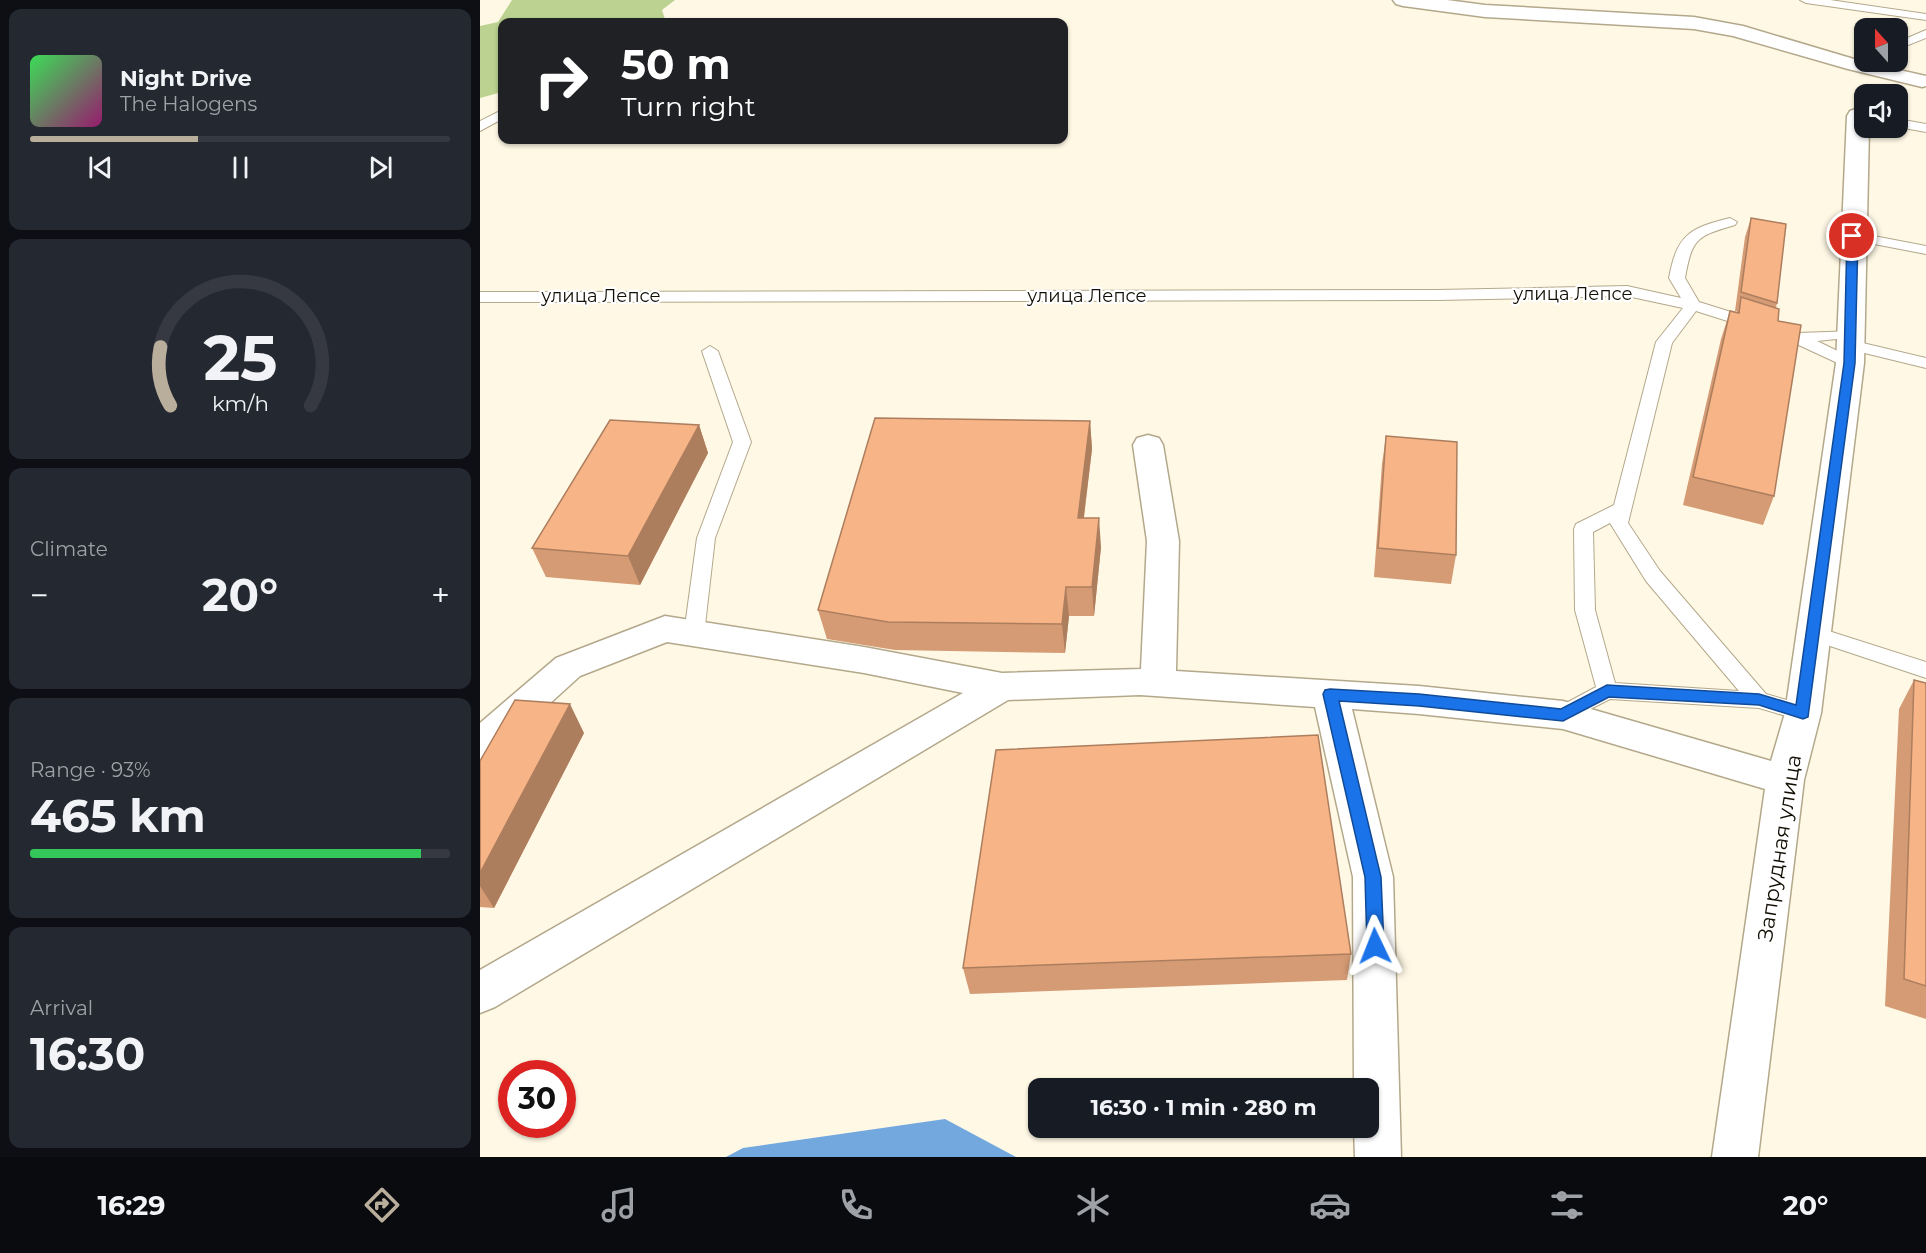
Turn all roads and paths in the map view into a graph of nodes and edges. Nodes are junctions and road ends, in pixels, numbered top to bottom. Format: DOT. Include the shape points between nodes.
graph roads {
  1 [pos="1403,0"];
  2 [pos="1806,0"];
  3 [pos="1926,17"];
  4 [pos="1926,33"];
  5 [pos="1908,41"];
  6 [pos="1854,60"];
  7 [pos="1894,72"];
  8 [pos="1924,81"];
  9 [pos="1908,89"];
  10 [pos="498,116"];
  11 [pos="1908,125"];
  12 [pos="480,127"];
  13 [pos="1926,128"];
  14 [pos="1860,138"];
  15 [pos="1730,222"];
  16 [pos="1852,236"];
  17 [pos="1926,250"];
  18 [pos="480,297"];
  19 [pos="1693,305"];
  20 [pos="1796,338"];
  21 [pos="1850,347"];
  22 [pos="710,351"];
  23 [pos="1926,363"];
  24 [pos="1148,445"];
  25 [pos="1622,509"];
  26 [pos="1814,633"];
  27 [pos="694,634"];
  28 [pos="1926,670"];
  29 [pos="1158,683"];
  30 [pos="1002,687"];
  31 [pos="1607,691"];
  32 [pos="1330,694"];
  33 [pos="1759,700"];
  34 [pos="1803,713"];
  35 [pos="1563,716"];
  36 [pos="480,745"];
  37 [pos="1785,780"];
  38 [pos="480,993"];
  39 [pos="1378,1157"];
  40 [pos="1736,1157"];
  1 -- 6 [label="street" via="1485,11 1694,23"];
  2 -- 3 [label="lane"];
  4 -- 5 [label="lane"];
  7 -- 8 [label="street"];
  8 -- 9 [label="street"];
  10 -- 12 [label="lane"];
  11 -- 13 [label="lane"];
  14 -- 16 [label="street, Запрудная улица"];
  15 -- 19 [label="lane" via="1699,231 1682,248 1677,278"];
  16 -- 17 [label="lane"];
  16 -- 21 [label="street, Запрудная улица"];
  18 -- 19 [label="lane, улица Лепсе" via="1437,295 1627,291"];
  19 -- 20 [label="lane, улица Лепсе"];
  19 -- 25 [label="lane" via="1664,342"];
  20 -- 21 [label="lane"];
  20 -- 21 [label="lane"];
  21 -- 23 [label="lane"];
  21 -- 26 [label="street, Запрудная улица"];
  22 -- 27 [label="lane" via="742,442 706,537"];
  24 -- 29 [label="street" via="1163,541"];
  25 -- 31 [label="lane" via="1583,529 1585,610"];
  25 -- 33 [label="lane" via="1619,523 1653,576"];
  26 -- 28 [label="lane"];
  26 -- 34 [label="street, Запрудная улица"];
  27 -- 30 [label="street" via="864,660"];
  27 -- 36 [label="street" via="665,629 568,667"];
  29 -- 30 [label="street"];
  29 -- 32 [label="street"];
  30 -- 38 [label="street"];
  31 -- 33 [label="lane"];
  31 -- 35 [label="lane"];
  32 -- 35 [label="street"];
  32 -- 39 [label="street" via="1373,877"];
  33 -- 34 [label="lane"];
  34 -- 37 [label="street, Запрудная улица"];
  35 -- 37 [label="street"];
  37 -- 40 [label="street, Запрудная улица"];
}
